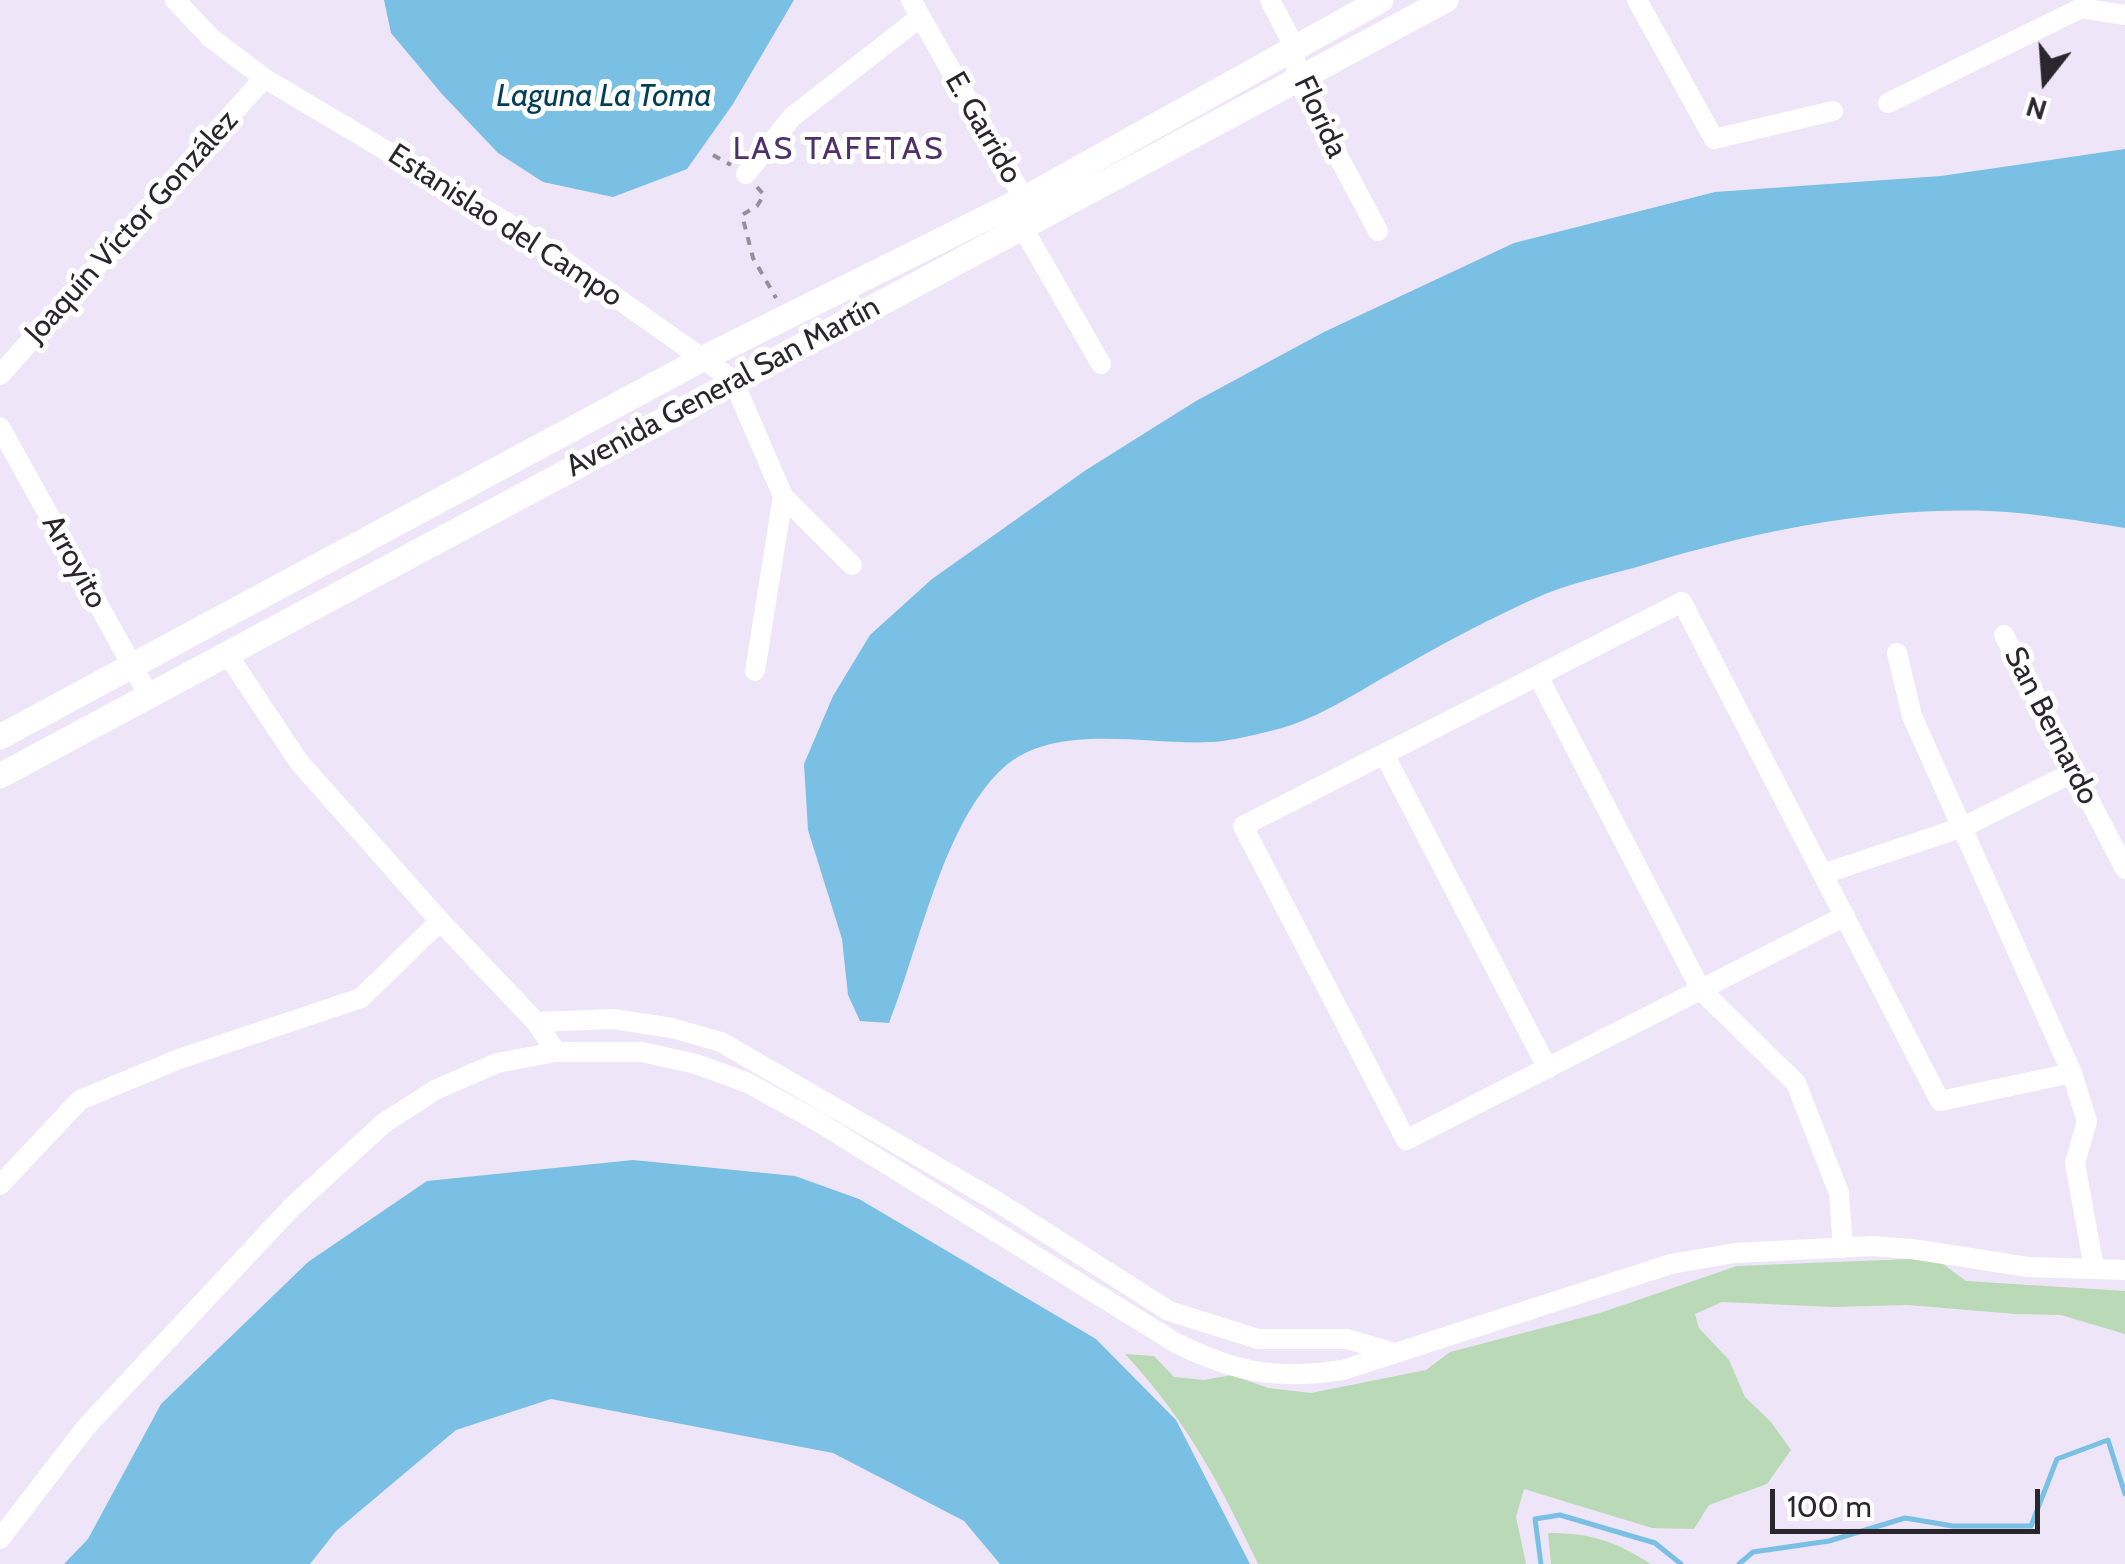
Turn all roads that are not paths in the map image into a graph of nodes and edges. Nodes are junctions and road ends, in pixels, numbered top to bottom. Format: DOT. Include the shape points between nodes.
graph roads {
  1 [pos="175,0"];
  2 [pos="1270,0"];
  3 [pos="1381,0"];
  4 [pos="1446,0"];
  5 [pos="1637,0"];
  6 [pos="2080,4"];
  7 [pos="915,9"];
  8 [pos="2125,15"];
  9 [pos="1294,46"];
  10 [pos="264,78"];
  11 [pos="1297,79"];
  12 [pos="1888,104"];
  13 [pos="1832,111"];
  14 [pos="746,174"];
  15 [pos="1024,199"];
  16 [pos="1023,228"];
  17 [pos="1378,231"];
  18 [pos="704,358"];
  19 [pos="1101,364"];
  20 [pos="0,375"];
  21 [pos="733,380"];
  22 [pos="0,428"];
  23 [pos="783,496"];
  24 [pos="852,565"];
  25 [pos="2004,636"];
  26 [pos="1897,653"];
  27 [pos="228,655"];
  28 [pos="131,667"];
  29 [pos="755,671"];
  30 [pos="1538,676"];
  31 [pos="149,696"];
  32 [pos="0,737"];
  33 [pos="1384,754"];
  34 [pos="2074,772"];
  35 [pos="0,776"];
  36 [pos="1963,827"];
  37 [pos="2125,869"];
  38 [pos="1822,874"];
  39 [pos="1846,916"];
  40 [pos="440,921"];
  41 [pos="1701,990"];
  42 [pos="536,1022"];
  43 [pos="556,1052"];
  44 [pos="1548,1068"];
  45 [pos="2072,1073"];
  46 [pos="0,1184"];
  47 [pos="1842,1248"];
  48 [pos="2094,1268"];
  49 [pos="2125,1270"];
  50 [pos="1395,1353"];
  51 [pos="0,1539"];
  1 -- 10 [label="street, Estanislao del Campo"];
  2 -- 9 [label="street, Florida"];
  3 -- 9 [label="main road, Avenida General San Martín"];
  4 -- 11 [label="main road, Avenida General San Martín"];
  5 -- 13 [label="street" via="1714,139"];
  6 -- 8 [label="street"];
  6 -- 12 [label="street"];
  7 -- 14 [label="street" via="792,117"];
  7 -- 15 [label="street, E. Garrido"];
  9 -- 11 [label="street, Florida"];
  9 -- 15 [label="main road, Avenida General San Martín"];
  10 -- 18 [label="street, Estanislao del Campo" via="523,232"];
  10 -- 20 [label="street, Joaquín Víctor González"];
  11 -- 16 [label="main road, Avenida General San Martín"];
  11 -- 17 [label="street, Florida"];
  15 -- 16 [label="street, E. Garrido"];
  15 -- 18 [label="main road, Avenida General San Martín"];
  16 -- 19 [label="street"];
  16 -- 21 [label="main road, Avenida General San Martín"];
  18 -- 21 [label="street, Estanislao del Campo"];
  18 -- 28 [label="main road, Avenida General San Martín"];
  21 -- 23 [label="street, Estanislao del Campo"];
  21 -- 27 [label="main road, Avenida General San Martín"];
  22 -- 28 [label="street, Arroyito"];
  23 -- 24 [label="street, Estanislao del Campo"];
  23 -- 29 [label="street"];
  25 -- 34 [label="street, San Bernardo"];
  26 -- 36 [label="street" via="1912,716"];
  27 -- 31 [label="main road, Avenida General San Martín"];
  27 -- 40 [label="street" via="299,762"];
  28 -- 31 [label="street, Arroyito"];
  28 -- 32 [label="main road, Avenida General San Martín"];
  30 -- 33 [label="street"];
  30 -- 38 [label="street" via="1682,602"];
  30 -- 41 [label="street"];
  31 -- 35 [label="main road, Avenida General San Martín"];
  33 -- 44 [label="street"];
  33 -- 44 [label="street" via="1243,826 1406,1140"];
  34 -- 36 [label="street"];
  34 -- 37 [label="street, San Bernardo"];
  36 -- 38 [label="street"];
  36 -- 45 [label="street"];
  38 -- 39 [label="street"];
  39 -- 41 [label="street"];
  39 -- 45 [label="street" via="1940,1101"];
  40 -- 42 [label="street"];
  40 -- 46 [label="street" via="361,998 80,1100"];
  41 -- 44 [label="street"];
  41 -- 47 [label="street" via="1796,1083 1839,1193"];
  42 -- 43 [label="street"];
  42 -- 50 [label="street" via="613,1019 722,1042 996,1201 1168,1312 1258,1339 1347,1339"];
  43 -- 50 [label="street" via="642,1052 748,1083 1216,1363 1300,1376"];
  43 -- 51 [label="street" via="497,1063 435,1090 384,1123 292,1207 86,1427"];
  45 -- 48 [label="street" via="2087,1121 2075,1163"];
  47 -- 48 [label="street" via="1912,1248 2028,1267"];
  47 -- 50 [label="street" via="1671,1264"];
  48 -- 49 [label="street"];
}
